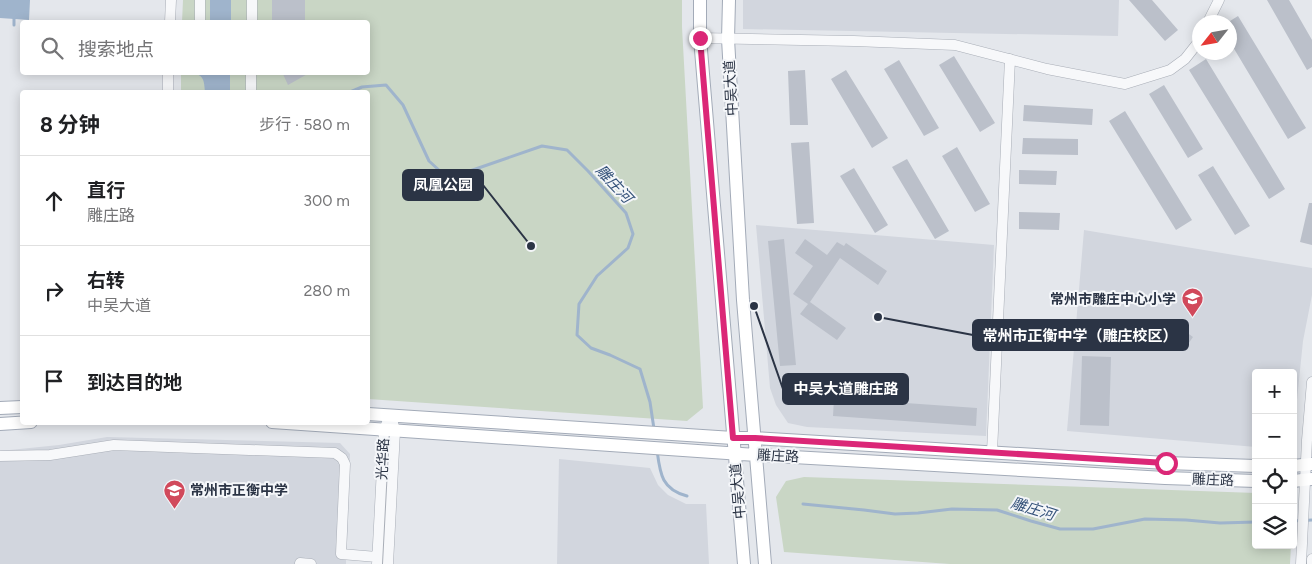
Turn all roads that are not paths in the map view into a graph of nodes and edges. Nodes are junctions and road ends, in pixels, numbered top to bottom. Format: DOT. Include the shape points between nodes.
graph roads {
  1 [pos="170,0"];
  2 [pos="200,0"];
  3 [pos="252,0"];
  4 [pos="700,0"];
  5 [pos="729,0"];
  6 [pos="1219,0"];
  7 [pos="1212,15"];
  8 [pos="170,20"];
  9 [pos="200,20"];
  10 [pos="252,20"];
  11 [pos="700,38"];
  12 [pos="728,39"];
  13 [pos="1192,50"];
  14 [pos="1010,59"];
  15 [pos="168,75"];
  16 [pos="251,75"];
  17 [pos="168,90"];
  18 [pos="251,90"];
  19 [pos="1312,382"];
  20 [pos="20,407"];
  21 [pos="0,408"];
  22 [pos="370,414"];
  23 [pos="390,415"];
  24 [pos="20,423"];
  25 [pos="0,424"];
  26 [pos="316,425"];
  27 [pos="390,430"];
  28 [pos="733,438"];
  29 [pos="755,438"];
  30 [pos="992,452"];
  31 [pos="734,454"];
  32 [pos="756,455"];
  33 [pos="0,456"];
  34 [pos="1304,465"];
  35 [pos="1252,466"];
  36 [pos="1303,480"];
  37 [pos="1252,481"];
  38 [pos="1312,559"];
  39 [pos="377,560"];
  40 [pos="300,563"];
  41 [pos="312,564"];
  42 [pos="388,564"];
  43 [pos="744,564"];
  44 [pos="765,564"];
  45 [pos="1300,564"];
  46 [pos="1312,564"];
  1 -- 8 [label="street"];
  2 -- 9 [label="street"];
  3 -- 10 [label="street"];
  4 -- 11 [label="main road, 中吴大道"];
  5 -- 12 [label="main road, 中吴大道"];
  6 -- 7 [label="street"];
  11 -- 12 [label="street"];
  11 -- 28 [label="main road, 中吴大道"];
  12 -- 14 [label="street" via="955,45"];
  12 -- 29 [label="main road, 中吴大道" via="743,300"];
  13 -- 14 [label="street" via="1170,70 1125,84"];
  14 -- 30 [label="street"];
  15 -- 17 [label="street"];
  16 -- 18 [label="street"];
  19 -- 34 [label="street"];
  20 -- 21 [label="main road"];
  22 -- 23 [label="main road, 雕庄路"];
  23 -- 27 [label="street, 光华路"];
  23 -- 28 [label="main road, 雕庄路"];
  24 -- 25 [label="main road"];
  26 -- 27 [label="main road, 雕庄路"];
  27 -- 31 [label="main road, 雕庄路"];
  27 -- 39 [label="street, 光华路"];
  27 -- 42 [label="street, 光华路"];
  28 -- 29 [label="main road, 雕庄路"];
  28 -- 31 [label="main road, 中吴大道"];
  29 -- 30 [label="main road, 雕庄路"];
  29 -- 32 [label="main road, 中吴大道"];
  30 -- 35 [label="main road, 雕庄路"];
  31 -- 32 [label="main road, 雕庄路"];
  31 -- 43 [label="main road, 中吴大道"];
  32 -- 37 [label="main road, 雕庄路"];
  32 -- 44 [label="main road, 中吴大道"];
  33 -- 39 [label="street" via="50,455 114,445 336,453 345,464 341,554"];
  34 -- 36 [label="street"];
  36 -- 45 [label="street"];
  38 -- 46 [label="street"];
  40 -- 41 [label="street"];
}
